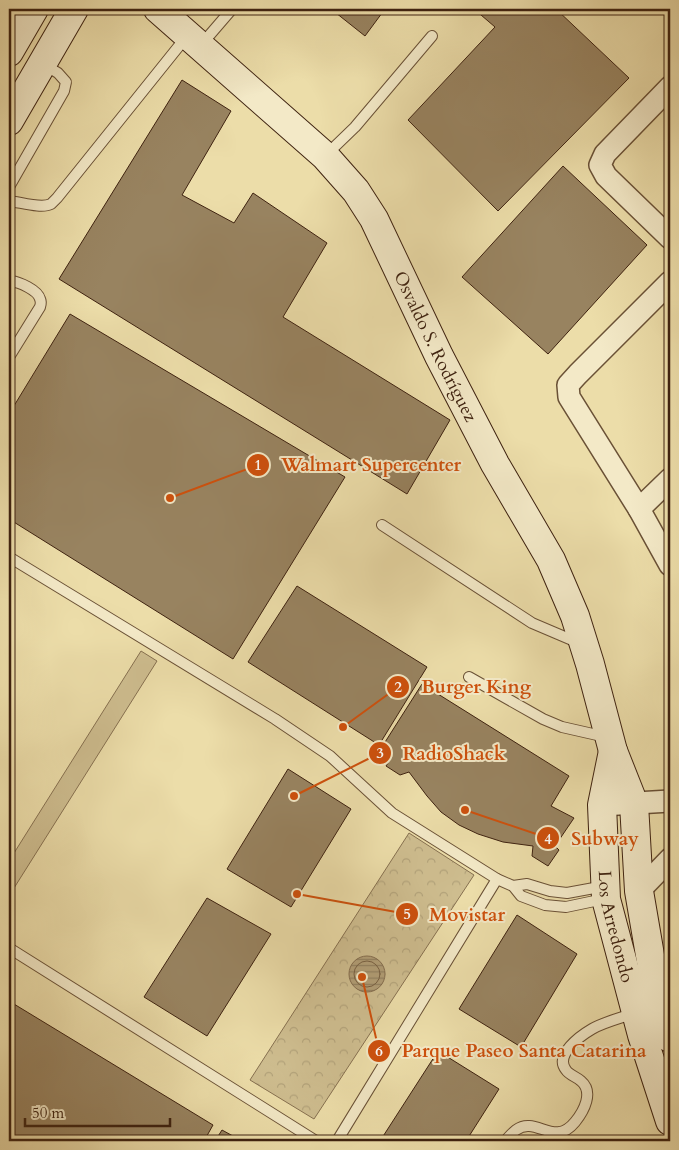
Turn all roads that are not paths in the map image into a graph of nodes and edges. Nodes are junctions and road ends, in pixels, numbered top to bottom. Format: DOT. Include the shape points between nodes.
graph roads {
  1 [pos="34,9"];
  2 [pos="54,9"];
  3 [pos="74,9"];
  4 [pos="158,9"];
  5 [pos="232,9"];
  6 [pos="432,36"];
  7 [pos="194,40"];
  8 [pos="9,52"];
  9 [pos="43,63"];
  10 [pos="9,86"];
  11 [pos="670,87"];
  12 [pos="9,121"];
  13 [pos="325,156"];
  14 [pos="9,187"];
  15 [pos="9,201"];
  16 [pos="670,238"];
  17 [pos="9,282"];
  18 [pos="670,282"];
  19 [pos="9,357"];
  20 [pos="670,479"];
  21 [pos="639,509"];
  22 [pos="382,526"];
  23 [pos="9,557"];
  24 [pos="670,565"];
  25 [pos="584,645"];
  26 [pos="470,677"];
  27 [pos="612,744"];
  28 [pos="670,801"];
  29 [pos="634,804"];
  30 [pos="602,805"];
  31 [pos="670,859"];
  32 [pos="497,879"];
  33 [pos="513,886"];
  34 [pos="605,892"];
  35 [pos="639,892"];
  36 [pos="9,948"];
  37 [pos="636,1012"];
  38 [pos="670,1038"];
  39 [pos="670,1121"];
  40 [pos="316,1141"];
  41 [pos="338,1141"];
  42 [pos="505,1141"];
  1 -- 8 [label="street"];
  2 -- 10 [label="street"];
  3 -- 9 [label="street"];
  4 -- 7 [label="street, Osvaldo S. Rodríguez"];
  5 -- 7 [label="lane"];
  6 -- 13 [label="lane" via="355,127"];
  7 -- 13 [label="street, Osvaldo S. Rodríguez"];
  7 -- 15 [label="lane" via="57,198 41,206"];
  9 -- 12 [label="street"];
  9 -- 14 [label="lane" via="66,82 64,91"];
  11 -- 16 [label="street" via="605,154 600,165 606,176"];
  13 -- 25 [label="street, Osvaldo S. Rodríguez" via="374,219 439,356 551,560"];
  17 -- 19 [label="lane" via="19,282 38,294 41,300 40,307"];
  18 -- 21 [label="street" via="568,385 570,397"];
  20 -- 21 [label="street"];
  21 -- 24 [label="street"];
  22 -- 25 [label="lane" via="532,623"];
  23 -- 32 [label="lane" via="276,718 330,756 392,813"];
  25 -- 27 [label="street, Osvaldo S. Rodríguez"];
  26 -- 27 [label="lane" via="543,719"];
  27 -- 29 [label="street, Los Arredondo"];
  27 -- 30 [label="street, Los Arredondo"];
  28 -- 29 [label="street"];
  29 -- 30 [label="street"];
  29 -- 35 [label="street, Los Arredondo"];
  30 -- 34 [label="street, Los Arredondo"];
  31 -- 35 [label="street"];
  32 -- 33 [label="lane"];
  32 -- 41 [label="lane"];
  33 -- 34 [label="lane" via="528,884 567,893"];
  33 -- 34 [label="lane" via="521,896 545,905 566,906"];
  34 -- 37 [label="street, Los Arredondo"];
  35 -- 38 [label="street, Los Arredondo" via="652,967"];
  36 -- 40 [label="lane"];
  37 -- 39 [label="street, Los Arredondo"];
  37 -- 42 [label="lane" via="592,1029 573,1042 564,1056 566,1070 586,1086 588,1093 586,1104 574,1123 566,1130 554,1133 526,1126 516,1130"];
}
